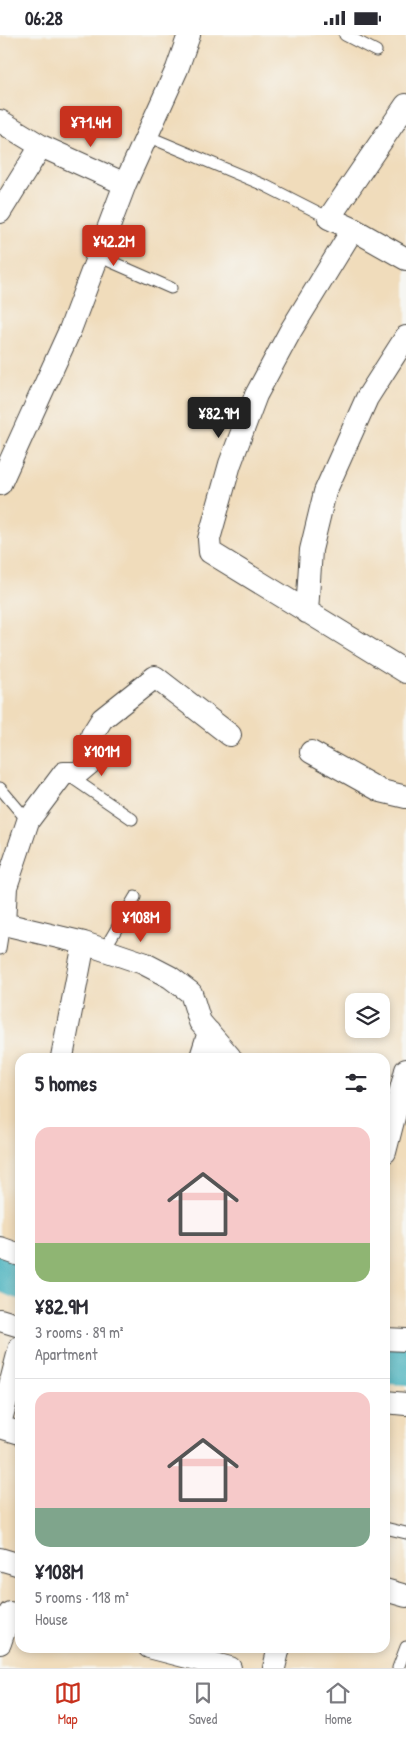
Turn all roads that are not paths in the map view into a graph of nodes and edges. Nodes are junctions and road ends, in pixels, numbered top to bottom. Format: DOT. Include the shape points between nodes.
graph roads {
  1 [pos="189,35"];
  2 [pos="345,35"];
  3 [pos="376,51"];
  4 [pos="406,105"];
  5 [pos="0,121"];
  6 [pos="147,136"];
  7 [pos="41,145"];
  8 [pos="125,184"];
  9 [pos="0,213"];
  10 [pos="329,218"];
  11 [pos="353,229"];
  12 [pos="98,256"];
  13 [pos="406,259"];
  14 [pos="171,287"];
  15 [pos="406,337"];
  16 [pos="0,484"];
  17 [pos="307,612"];
  18 [pos="406,672"];
  19 [pos="230,735"];
  20 [pos="311,752"];
  21 [pos="64,773"];
  22 [pos="0,788"];
  23 [pos="406,797"];
  24 [pos="132,819"];
  25 [pos="28,821"];
  26 [pos="135,897"];
  27 [pos="2,924"];
  28 [pos="94,947"];
  29 [pos="0,949"];
  30 [pos="209,1032"];
  31 [pos="63,1053"];
  32 [pos="202,1053"];
  33 [pos="227,1053"];
  34 [pos="406,1070"];
  35 [pos="394,1122"];
  36 [pos="390,1135"];
  37 [pos="0,1320"];
  38 [pos="15,1324"];
  39 [pos="390,1339"];
  40 [pos="406,1341"];
  41 [pos="15,1367"];
  42 [pos="390,1402"];
  43 [pos="406,1404"];
  44 [pos="0,1426"];
  45 [pos="15,1431"];
  46 [pos="390,1529"];
  47 [pos="406,1533"];
  48 [pos="0,1559"];
  49 [pos="15,1564"];
  50 [pos="390,1591"];
  51 [pos="406,1596"];
  52 [pos="10,1612"];
  53 [pos="0,1643"];
  54 [pos="406,1647"];
  55 [pos="172,1653"];
  56 [pos="278,1653"];
  57 [pos="230,1668"];
  58 [pos="274,1668"];
  59 [pos="398,1668"];
  1 -- 6 [label="street" via="178,69"];
  2 -- 3 [label="lane"];
  4 -- 10 [label="street"];
  5 -- 7 [label="street"];
  6 -- 8 [label="street"];
  6 -- 10 [label="lane" via="266,185"];
  7 -- 8 [label="street"];
  7 -- 9 [label="street"];
  8 -- 12 [label="street"];
  10 -- 11 [label="street"];
  11 -- 13 [label="street"];
  11 -- 17 [label="street" via="291,330 256,395 230,464 208,539 210,552"];
  12 -- 14 [label="lane"];
  12 -- 16 [label="street" via="70,330"];
  15 -- 17 [label="street" via="368,398 324,492 311,550"];
  17 -- 18 [label="street"];
  19 -- 21 [label="street" via="155,677 102,719 92,735 90,763 78,773"];
  20 -- 23 [label="street" via="381,791"];
  21 -- 24 [label="lane"];
  21 -- 25 [label="street"];
  22 -- 25 [label="lane"];
  25 -- 27 [label="street" via="6,887"];
  26 -- 28 [label="lane"];
  27 -- 28 [label="street"];
  27 -- 29 [label="lane"];
  28 -- 30 [label="street" via="143,963 170,977 191,993 200,1022"];
  28 -- 31 [label="street"];
  30 -- 32 [label="street"];
  30 -- 33 [label="street"];
  34 -- 35 [label="street"];
  35 -- 36 [label="street"];
  37 -- 38 [label="street"];
  39 -- 40 [label="street"];
  41 -- 44 [label="street"];
  42 -- 43 [label="street"];
  44 -- 45 [label="street"];
  46 -- 47 [label="lane"];
  48 -- 49 [label="street"];
  50 -- 51 [label="street"];
  52 -- 53 [label="street"];
  54 -- 59 [label="lane"];
  55 -- 57 [label="street"];
  56 -- 58 [label="street"];
}
